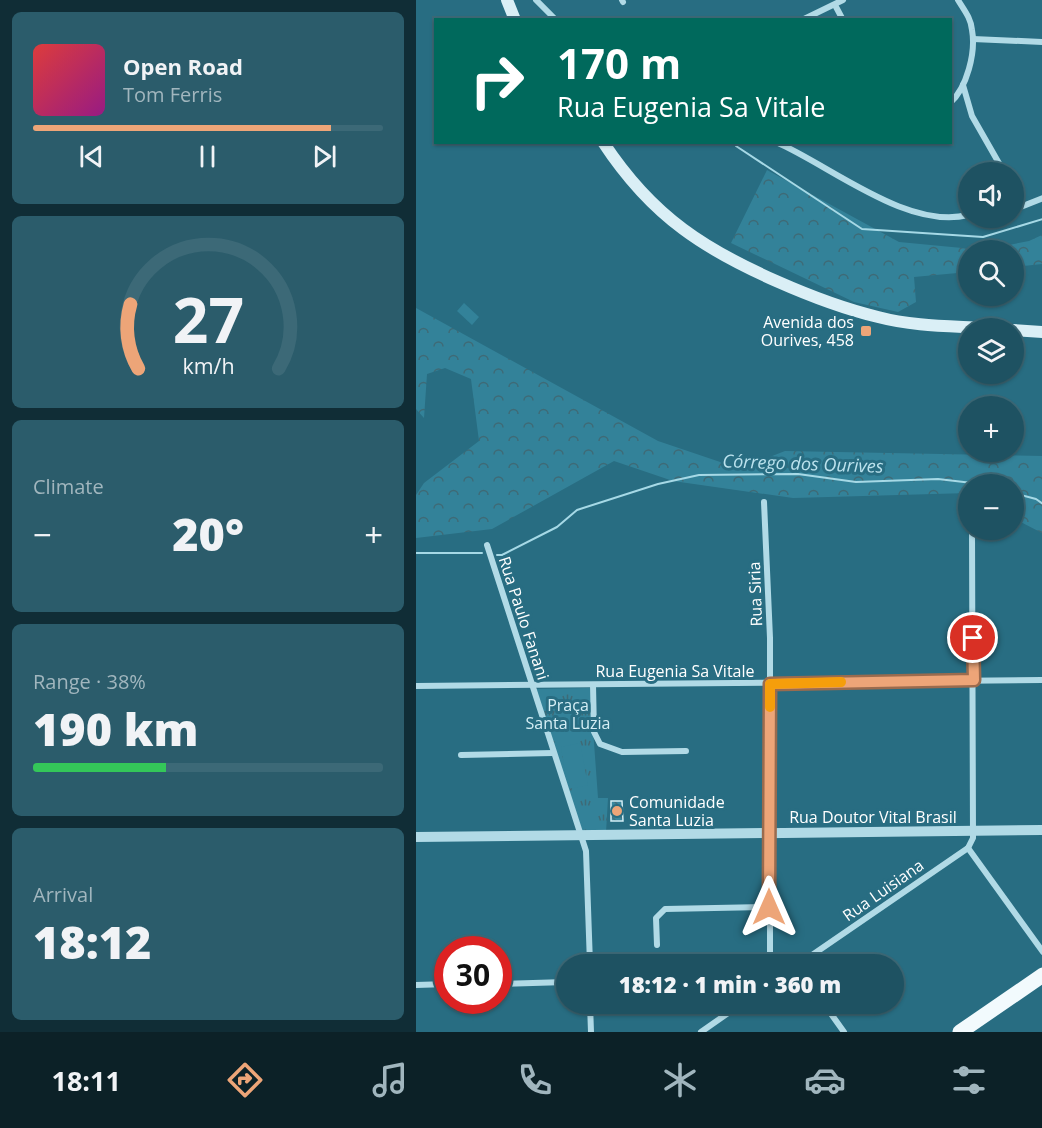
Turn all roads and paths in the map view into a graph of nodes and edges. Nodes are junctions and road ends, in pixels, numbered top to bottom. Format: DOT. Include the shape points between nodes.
graph roads {
  1 [pos="507,0"];
  2 [pos="536,0"];
  3 [pos="844,0"];
  4 [pos="958,0"];
  5 [pos="835,5"];
  6 [pos="514,18"];
  7 [pos="551,18"];
  8 [pos="806,18"];
  9 [pos="842,18"];
  10 [pos="973,39"];
  11 [pos="1043,42"];
  12 [pos="963,84"];
  13 [pos="952,100"];
  14 [pos="605,144"];
  15 [pos="780,144"];
  16 [pos="998,162"];
  17 [pos="1043,198"];
  18 [pos="1024,206"];
  19 [pos="958,217"];
  20 [pos="958,327"];
  21 [pos="1024,331"];
  22 [pos="1043,332"];
  23 [pos="764,502"];
  24 [pos="972,540"];
  25 [pos="487,545"];
  26 [pos="974,680"];
  27 [pos="1043,680"];
  28 [pos="770,684"];
  29 [pos="593,685"];
  30 [pos="416,686"];
  31 [pos="532,686"];
  32 [pos="686,751"];
  33 [pos="553,753"];
  34 [pos="461,755"];
  35 [pos="1043,830"];
  36 [pos="768,832"];
  37 [pos="976,832"];
  38 [pos="582,835"];
  39 [pos="416,837"];
  40 [pos="968,848"];
  41 [pos="769,907"];
  42 [pos="658,945"];
  43 [pos="1043,952"];
  44 [pos="590,954"];
  45 [pos="770,954"];
  46 [pos="814,954"];
  47 [pos="1043,975"];
  48 [pos="556,982"];
  49 [pos="434,984"];
  50 [pos="512,984"];
  51 [pos="416,985"];
  52 [pos="1043,987"];
  53 [pos="590,1014"];
  54 [pos="727,1014"];
  55 [pos="831,1014"];
  56 [pos="591,1032"];
  57 [pos="701,1032"];
  58 [pos="844,1032"];
  59 [pos="960,1032"];
  60 [pos="977,1032"];
  1 -- 6 [label="main road"];
  2 -- 7 [label="street"];
  3 -- 5 [label="street"];
  4 -- 10 [label="street" via="968,15"];
  5 -- 8 [label="street"];
  5 -- 9 [label="street"];
  10 -- 11 [label="street"];
  10 -- 12 [label="street"];
  12 -- 13 [label="street"];
  12 -- 16 [label="street" via="972,116"];
  14 -- 20 [label="main road" via="643,191 684,231 761,273 878,318"];
  15 -- 19 [label="street" via="913,213 947,219"];
  17 -- 18 [label="street"];
  21 -- 22 [label="main road"];
  23 -- 28 [label="street, Rua Siria"];
  24 -- 26 [label="street"];
  25 -- 31 [label="street, Rua Paulo Fanani"];
  26 -- 27 [label="street, Rua Eugenia Sa Vitale"];
  26 -- 28 [label="street, Rua Eugenia Sa Vitale"];
  26 -- 37 [label="street"];
  28 -- 29 [label="street, Rua Eugenia Sa Vitale"];
  28 -- 36 [label="street, Rua Siria"];
  29 -- 31 [label="street, Rua Eugenia Sa Vitale"];
  29 -- 32 [label="street" via="594,732 600,744 622,752"];
  30 -- 31 [label="street, Rua Eugenia Sa Vitale"];
  31 -- 33 [label="street, Rua Paulo Fanani"];
  33 -- 34 [label="street"];
  33 -- 38 [label="street, Rua Paulo Fanani"];
  35 -- 37 [label="street, Rua Doutor Vital Brasil"];
  36 -- 37 [label="street, Rua Doutor Vital Brasil"];
  36 -- 38 [label="street, Rua Doutor Vital Brasil"];
  36 -- 41 [label="street, Rua Siria"];
  37 -- 40 [label="street, Rua Luisiana"];
  38 -- 39 [label="street, Rua Doutor Vital Brasil"];
  38 -- 44 [label="street, Rua Paulo Fanani" via="588,869"];
  40 -- 43 [label="street"];
  40 -- 46 [label="street, Rua Luisiana"];
  41 -- 42 [label="street" via="665,909 656,918"];
  41 -- 45 [label="street, Rua Siria"];
  47 -- 59 [label="main road"];
  48 -- 50 [label="street"];
  49 -- 51 [label="street"];
  52 -- 60 [label="main road"];
  53 -- 56 [label="street"];
  54 -- 57 [label="street"];
  55 -- 58 [label="street"];
}
